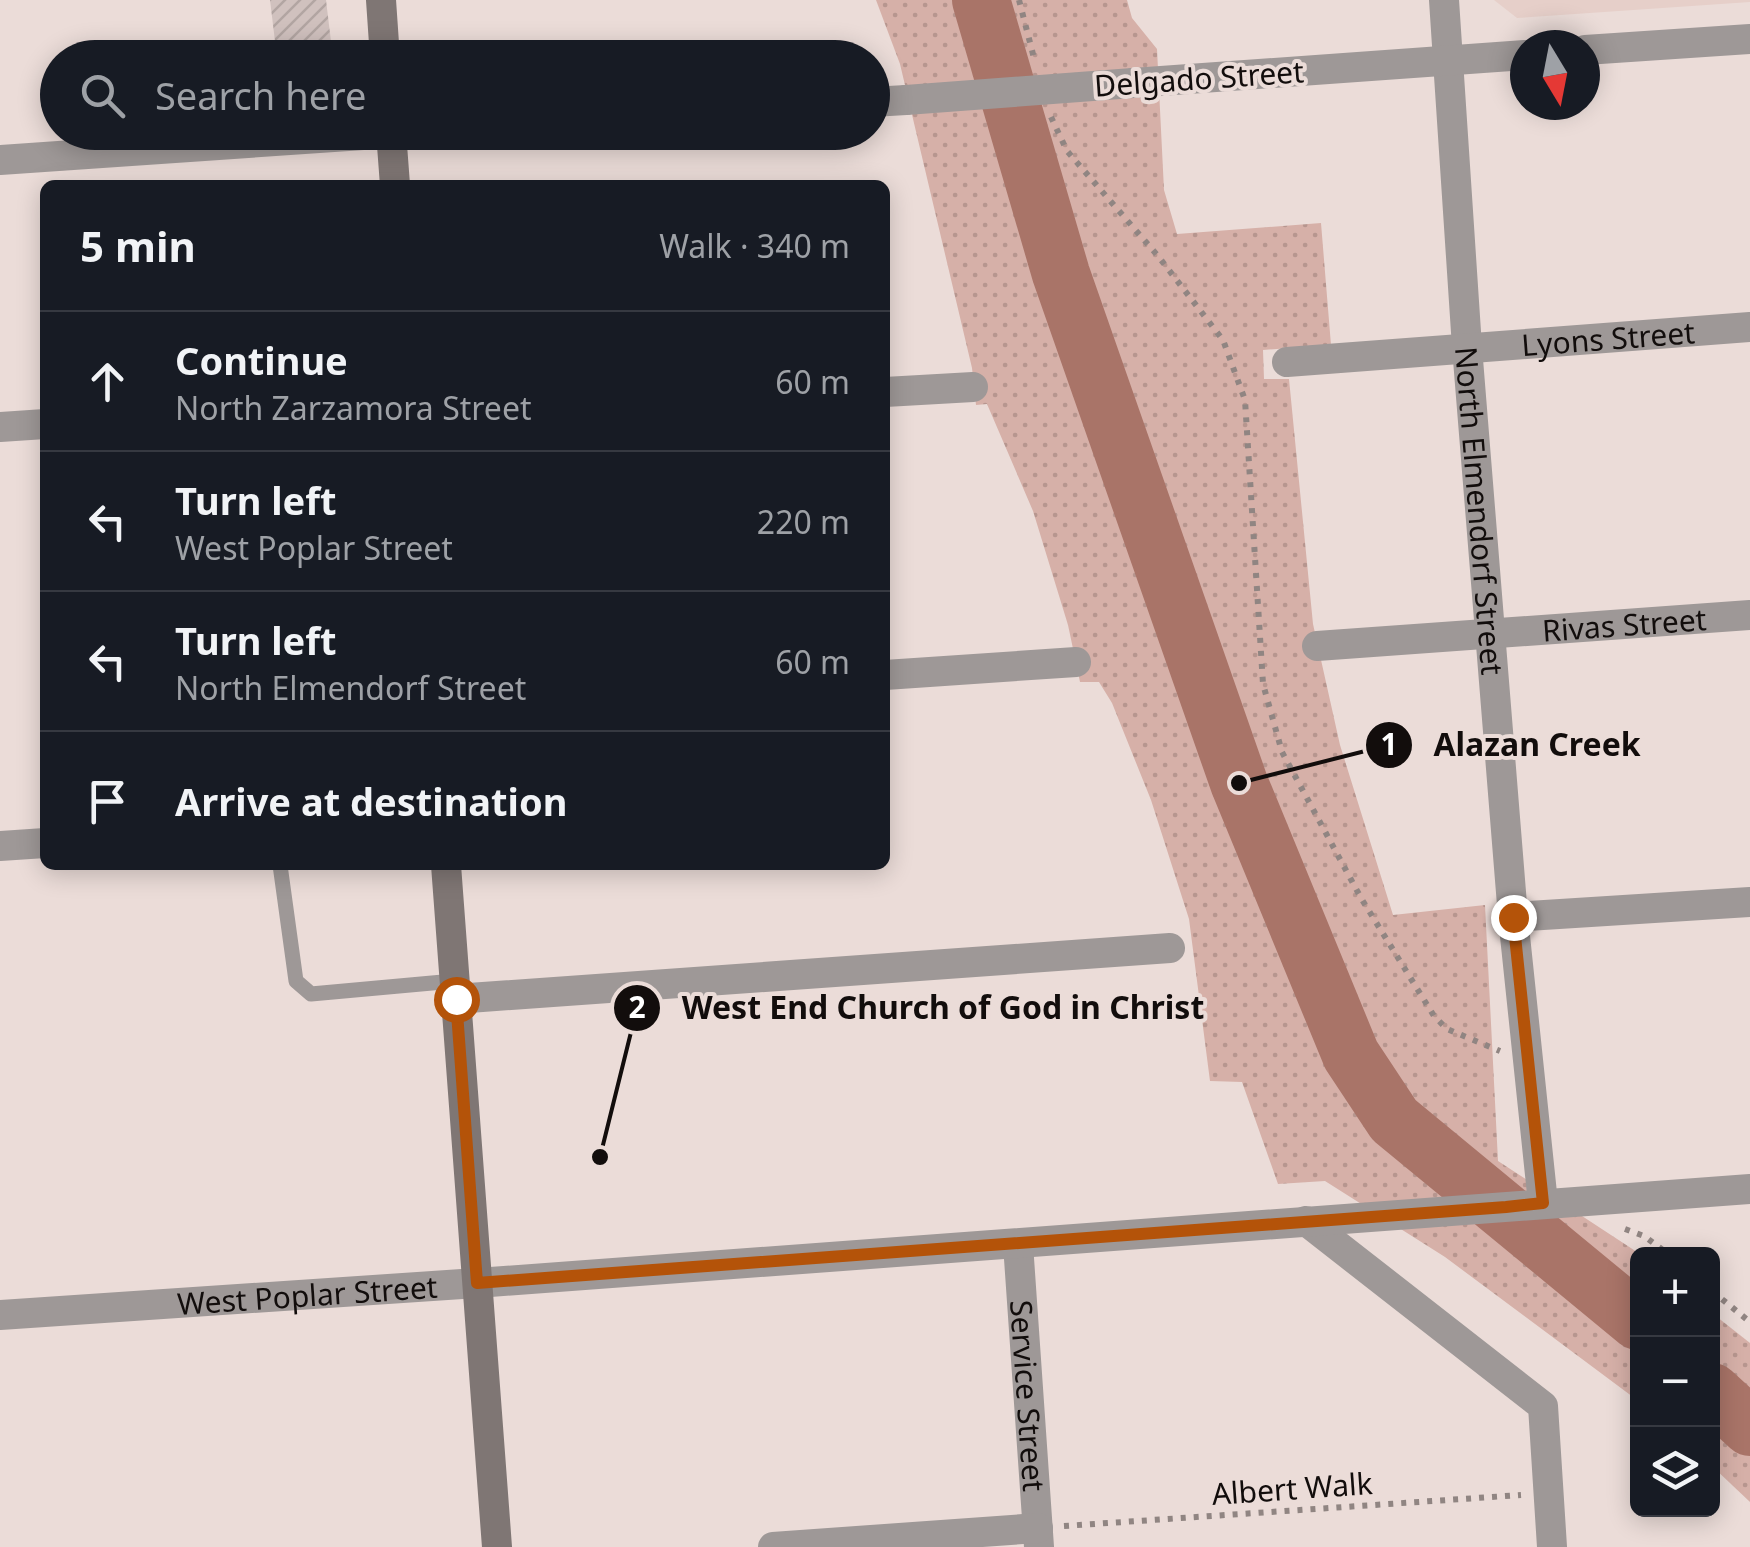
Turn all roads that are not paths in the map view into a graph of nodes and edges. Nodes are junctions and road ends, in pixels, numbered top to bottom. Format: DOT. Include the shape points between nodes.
graph roads {
  1 [pos="381,0"];
  2 [pos="1444,0"];
  3 [pos="1750,38"];
  4 [pos="384,40"];
  5 [pos="1600,49"];
  6 [pos="1510,56"];
  7 [pos="1448,60"];
  8 [pos="890,101"];
  9 [pos="145,150"];
  10 [pos="392,150"];
  11 [pos="0,160"];
  12 [pos="394,180"];
  13 [pos="1750,327"];
  14 [pos="1466,347"];
  15 [pos="1288,362"];
  16 [pos="973,386"];
  17 [pos="890,392"];
  18 [pos="40,424"];
  19 [pos="0,427"];
  20 [pos="1750,614"];
  21 [pos="1490,633"];
  22 [pos="1318,646"];
  23 [pos="1076,662"];
  24 [pos="890,675"];
  25 [pos="40,842"];
  26 [pos="0,846"];
  27 [pos="281,870"];
  28 [pos="446,870"];
  29 [pos="1750,902"];
  30 [pos="1513,917"];
  31 [pos="1170,948"];
  32 [pos="455,990"];
  33 [pos="1750,1190"];
  34 [pos="1543,1203"];
  35 [pos="1306,1221"];
  36 [pos="1018,1244"];
  37 [pos="477,1283"];
  38 [pos="0,1314"];
  39 [pos="1039,1538"];
  40 [pos="497,1547"];
  41 [pos="772,1547"];
  42 [pos="1552,1547"];
  1 -- 4 [label="main road"];
  2 -- 7 [label="street, North Elmendorf Street"];
  3 -- 5 [label="street"];
  6 -- 7 [label="street, Delgado Street"];
  7 -- 8 [label="street, Delgado Street, bridge"];
  7 -- 14 [label="street, North Elmendorf Street"];
  9 -- 11 [label="street"];
  10 -- 12 [label="main road"];
  13 -- 14 [label="street, Lyons Street"];
  14 -- 15 [label="street, Lyons Street"];
  14 -- 21 [label="street, North Elmendorf Street"];
  16 -- 17 [label="street"];
  18 -- 19 [label="street"];
  20 -- 21 [label="street, Rivas Street"];
  21 -- 22 [label="street, Rivas Street"];
  21 -- 30 [label="street, North Elmendorf Street"];
  23 -- 24 [label="street"];
  25 -- 26 [label="street"];
  27 -- 32 [label="lane" via="296,981 311,994"];
  28 -- 32 [label="main road"];
  29 -- 30 [label="street"];
  30 -- 34 [label="street, North Elmendorf Street"];
  31 -- 32 [label="street"];
  32 -- 37 [label="main road"];
  33 -- 34 [label="street, West Poplar Street"];
  34 -- 35 [label="street, West Poplar Street"];
  35 -- 36 [label="street, West Poplar Street"];
  35 -- 42 [label="street" via="1542,1406"];
  36 -- 37 [label="street, West Poplar Street"];
  36 -- 39 [label="street, Service Street"];
  37 -- 38 [label="street, West Poplar Street"];
  37 -- 40 [label="main road"];
  39 -- 41 [label="street"];
}
